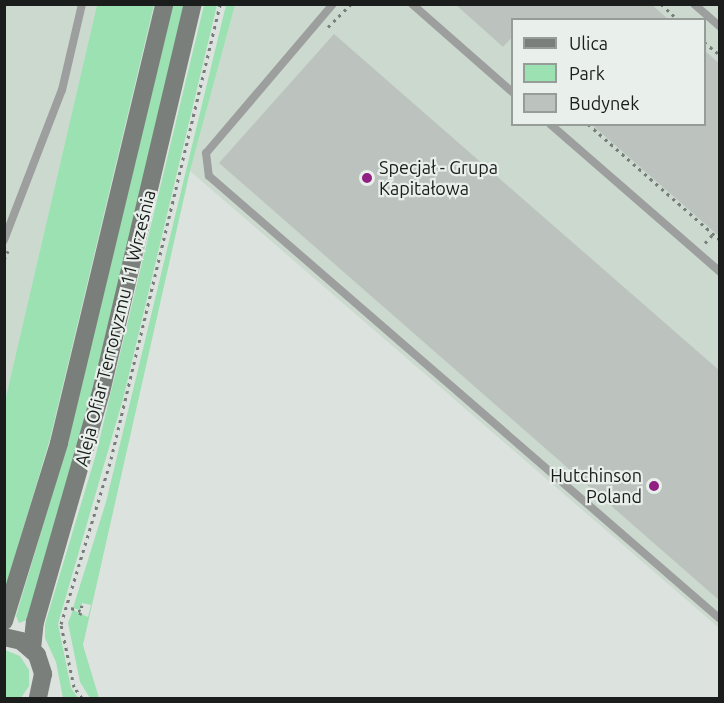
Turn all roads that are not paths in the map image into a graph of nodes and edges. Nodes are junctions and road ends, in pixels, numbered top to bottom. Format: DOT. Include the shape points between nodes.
graph roads {
  1 [pos="82,4"];
  2 [pos="164,4"];
  3 [pos="193,4"];
  4 [pos="333,4"];
  5 [pos="412,4"];
  6 [pos="694,4"];
  7 [pos="720,27"];
  8 [pos="511,90"];
  9 [pos="552,126"];
  10 [pos="4,240"];
  11 [pos="720,272"];
  12 [pos="720,619"];
  13 [pos="4,621"];
  14 [pos="4,637"];
  15 [pos="32,649"];
  16 [pos="44,695"];
  1 -- 10 [label="lane" via="62,90"];
  2 -- 13 [label="street, Aleja Ofiar Terroryzmu 11 Września" via="59,443"];
  3 -- 15 [label="street, Aleja Ofiar Terroryzmu 11 Września" via="98,402 34,622"];
  4 -- 12 [label="lane" via="207,153 209,176"];
  5 -- 8 [label="lane"];
  6 -- 7 [label="lane"];
  9 -- 11 [label="lane"];
  14 -- 15 [label="street" via="21,641"];
  15 -- 16 [label="street" via="41,663"];
}
